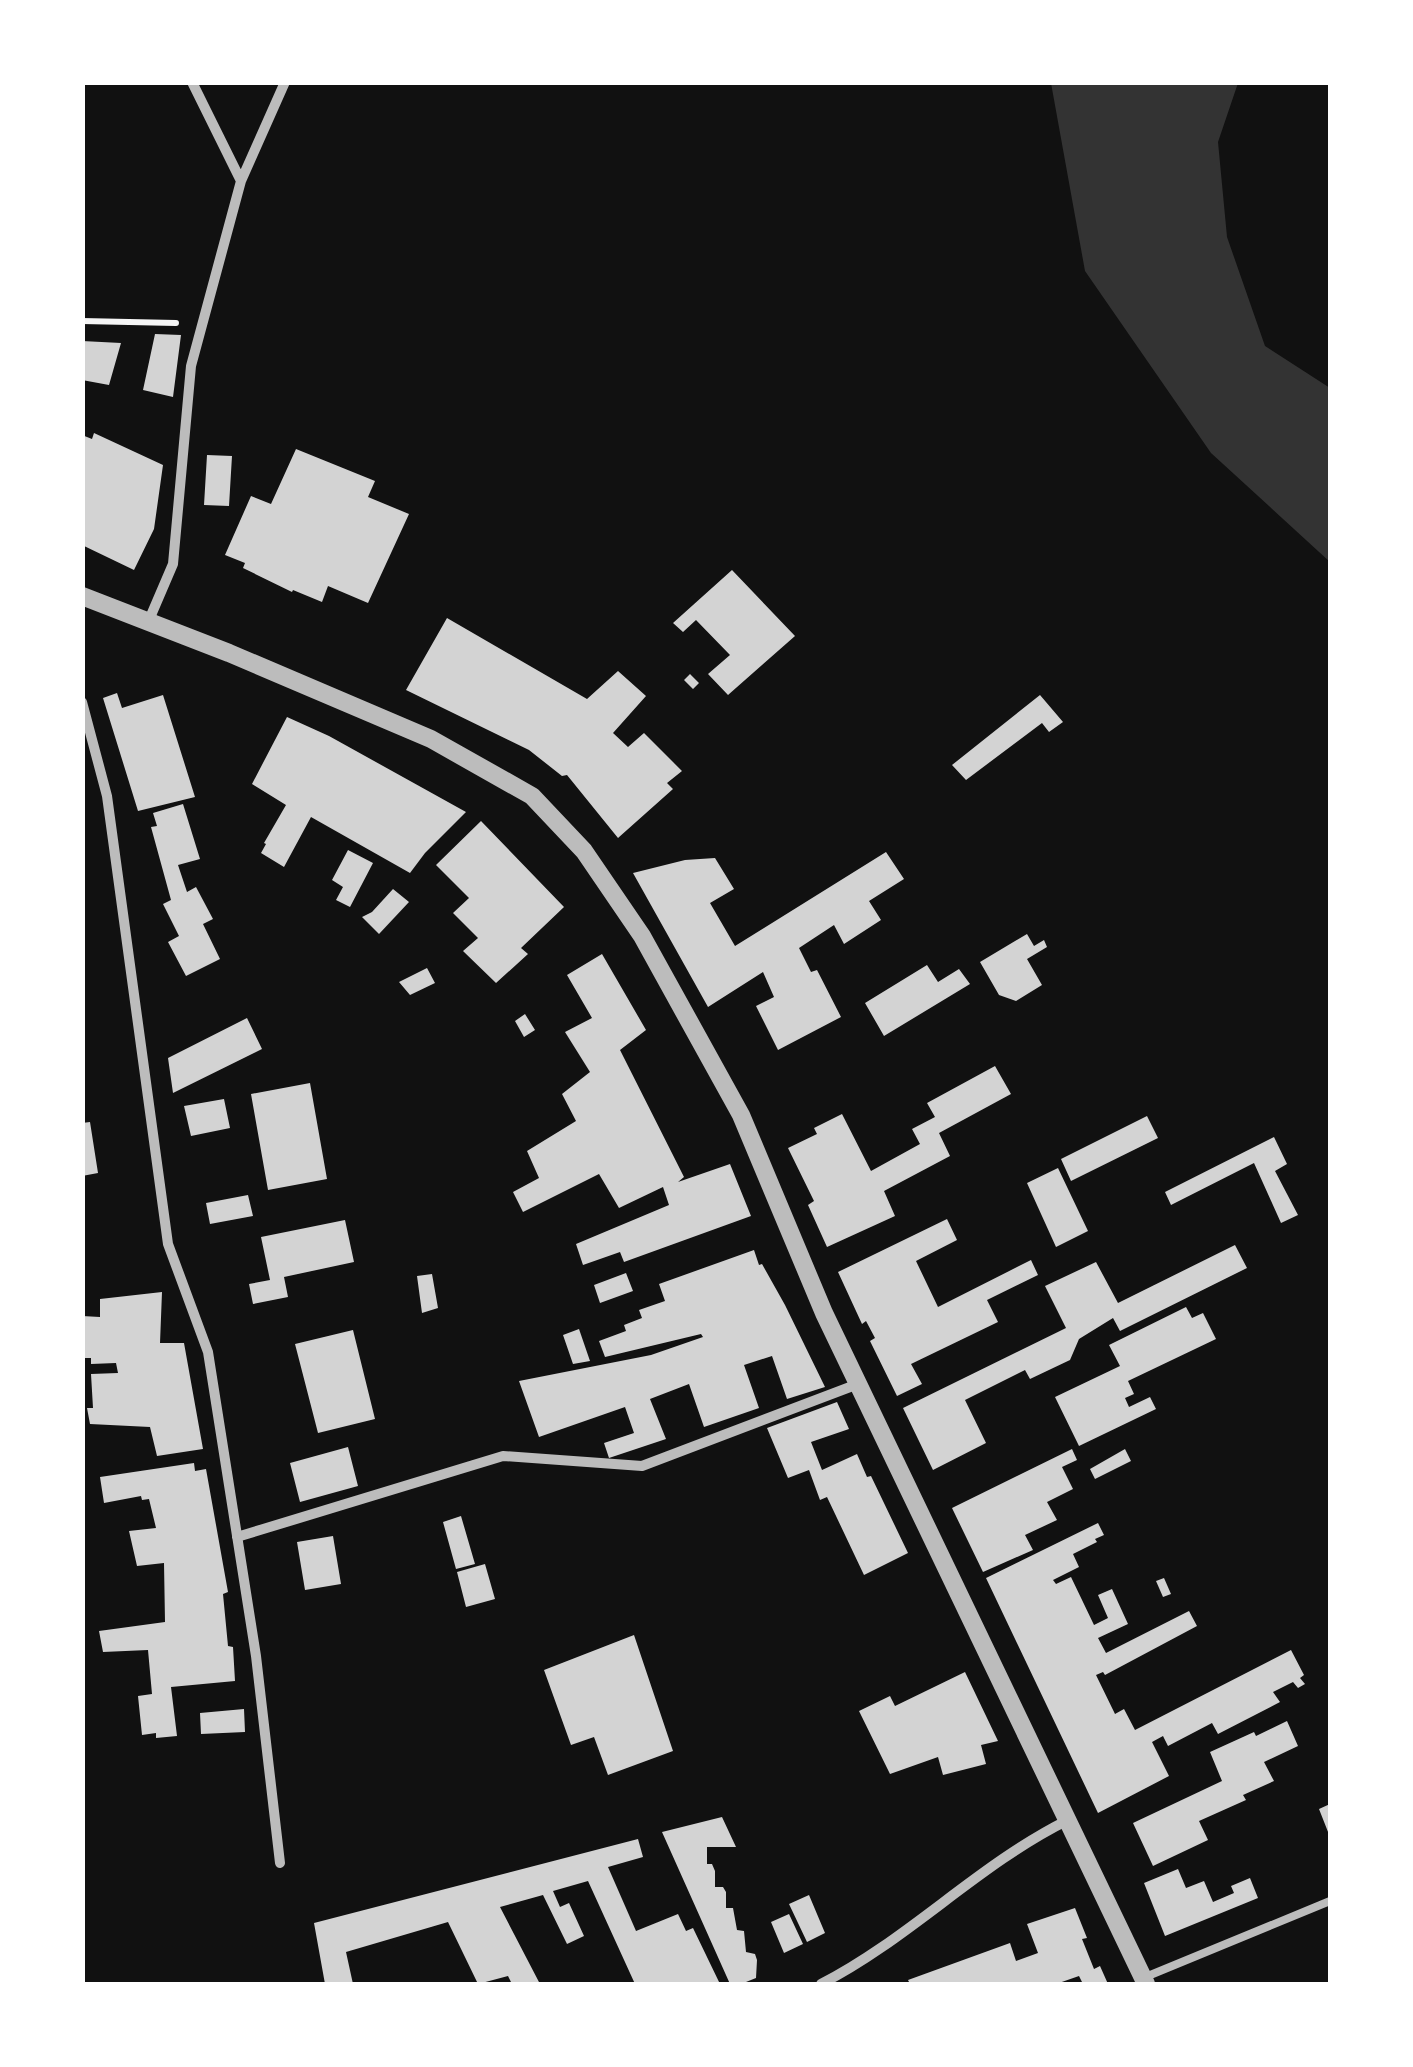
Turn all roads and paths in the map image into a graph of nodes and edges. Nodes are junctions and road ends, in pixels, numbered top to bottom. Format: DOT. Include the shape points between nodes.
graph roads {
  1 [pos="192,82"];
  2 [pos="285,82"];
  3 [pos="242,180"];
  4 [pos="82,320"];
  5 [pos="202,324"];
  6 [pos="82,596"];
  7 [pos="149,620"];
  8 [pos="82,702"];
  9 [pos="858,1384"];
  10 [pos="237,1536"];
  11 [pos="1068,1820"];
  12 [pos="280,1863"];
  13 [pos="1330,1901"];
  14 [pos="1144,1981"];
  15 [pos="821,1984"];
  1 -- 3 [label="street"];
  2 -- 3 [label="street"];
  3 -- 5 [label="street"];
  4 -- 5 [label="path"];
  5 -- 7 [label="street" via="191,366 173,564"];
  6 -- 7 [label="street"];
  7 -- 9 [label="street" via="431,739 516,785 569,834 625,908 741,1114"];
  8 -- 10 [label="street" via="107,796 168,1244 208,1352"];
  9 -- 10 [label="street" via="642,1466 503,1456"];
  9 -- 11 [label="street"];
  10 -- 12 [label="street"];
  11 -- 14 [label="street"];
  11 -- 15 [label="street"];
  13 -- 14 [label="lane"];
}
